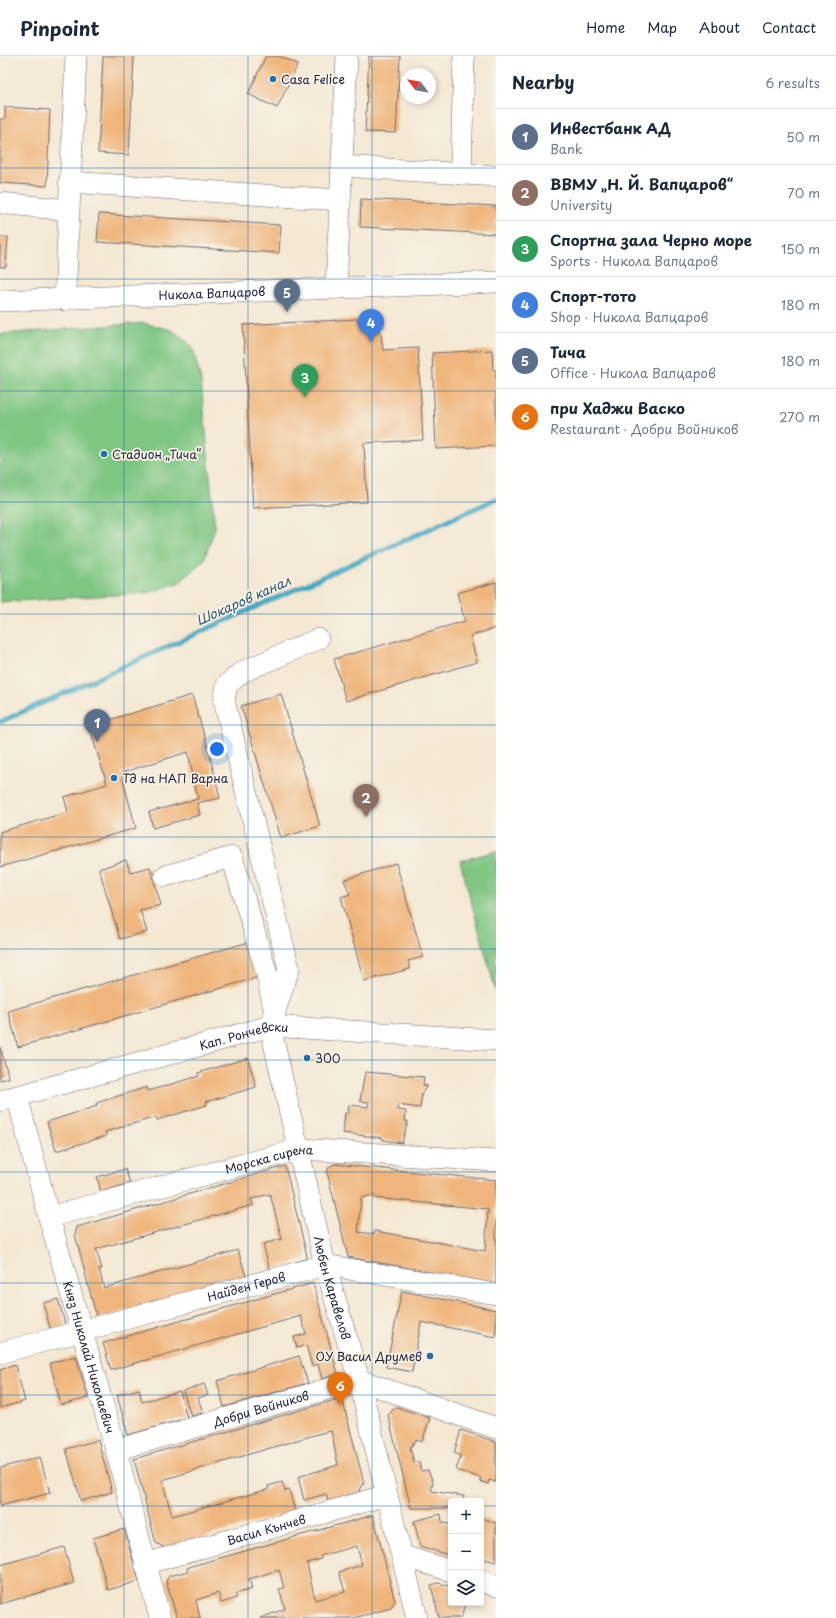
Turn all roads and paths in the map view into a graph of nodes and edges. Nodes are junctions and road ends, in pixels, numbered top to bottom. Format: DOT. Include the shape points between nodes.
graph roads {
  1 [pos="76,56"];
  2 [pos="347,56"];
  3 [pos="464,56"];
  4 [pos="342,166"];
  5 [pos="461,174"];
  6 [pos="496,176"];
  7 [pos="69,182"];
  8 [pos="340,200"];
  9 [pos="0,203"];
  10 [pos="68,210"];
  11 [pos="496,282"];
  12 [pos="336,288"];
  13 [pos="64,300"];
  14 [pos="0,301"];
  15 [pos="318,639"];
  16 [pos="165,876"];
  17 [pos="273,1020"];
  18 [pos="496,1040"];
  19 [pos="9,1099"];
  20 [pos="300,1149"];
  21 [pos="496,1161"];
  22 [pos="49,1217"];
  23 [pos="325,1265"];
  24 [pos="496,1294"];
  25 [pos="82,1330"];
  26 [pos="0,1353"];
  27 [pos="359,1380"];
  28 [pos="496,1428"];
  29 [pos="116,1450"];
  30 [pos="387,1494"];
  31 [pos="403,1556"];
  32 [pos="145,1564"];
  33 [pos="448,1571"];
  34 [pos="484,1582"];
  35 [pos="496,1586"];
  36 [pos="414,1617"];
  37 [pos="160,1618"];
  1 -- 7 [label="street"];
  2 -- 4 [label="street"];
  3 -- 5 [label="street"];
  4 -- 5 [label="street"];
  4 -- 8 [label="street"];
  5 -- 6 [label="street"];
  7 -- 8 [label="street"];
  7 -- 10 [label="street"];
  8 -- 12 [label="street"];
  9 -- 10 [label="street"];
  10 -- 13 [label="street"];
  11 -- 12 [label="street, Никола Вапцаров"];
  12 -- 13 [label="street, Никола Вапцаров"];
  13 -- 14 [label="street, Никола Вапцаров"];
  15 -- 17 [label="street" via="242,672 227,685 224,700 289,970"];
  16 -- 17 [label="street, Любен Каравелов" via="232,857 266,971"];
  17 -- 18 [label="street, Кап. Рончевски"];
  17 -- 19 [label="street, Кап. Рончевски"];
  17 -- 20 [label="street, Любен Каравелов"];
  19 -- 22 [label="street, Княз Николай Николаевич"];
  20 -- 21 [label="street, Морска сирена"];
  20 -- 22 [label="street, Морска сирена"];
  20 -- 23 [label="street, Любен Каравелов"];
  22 -- 25 [label="street, Княз Николай Николаевич"];
  23 -- 24 [label="street, Найден Геров"];
  23 -- 25 [label="street, Найден Геров"];
  23 -- 27 [label="street, Любен Каравелов"];
  25 -- 26 [label="street, Найден Геров"];
  25 -- 29 [label="street, Княз Николай Николаевич"];
  27 -- 28 [label="street"];
  27 -- 29 [label="street, Добри Войников"];
  27 -- 30 [label="street, Любен Каравелов"];
  29 -- 32 [label="street, Княз Николай Николаевич"];
  30 -- 31 [label="street, Любен Каравелов"];
  30 -- 32 [label="street, Васил Кънчев"];
  31 -- 33 [label="street"];
  31 -- 36 [label="street, Любен Каравелов"];
  32 -- 37 [label="street, Княз Николай Николаевич"];
  34 -- 35 [label="street"];
}
